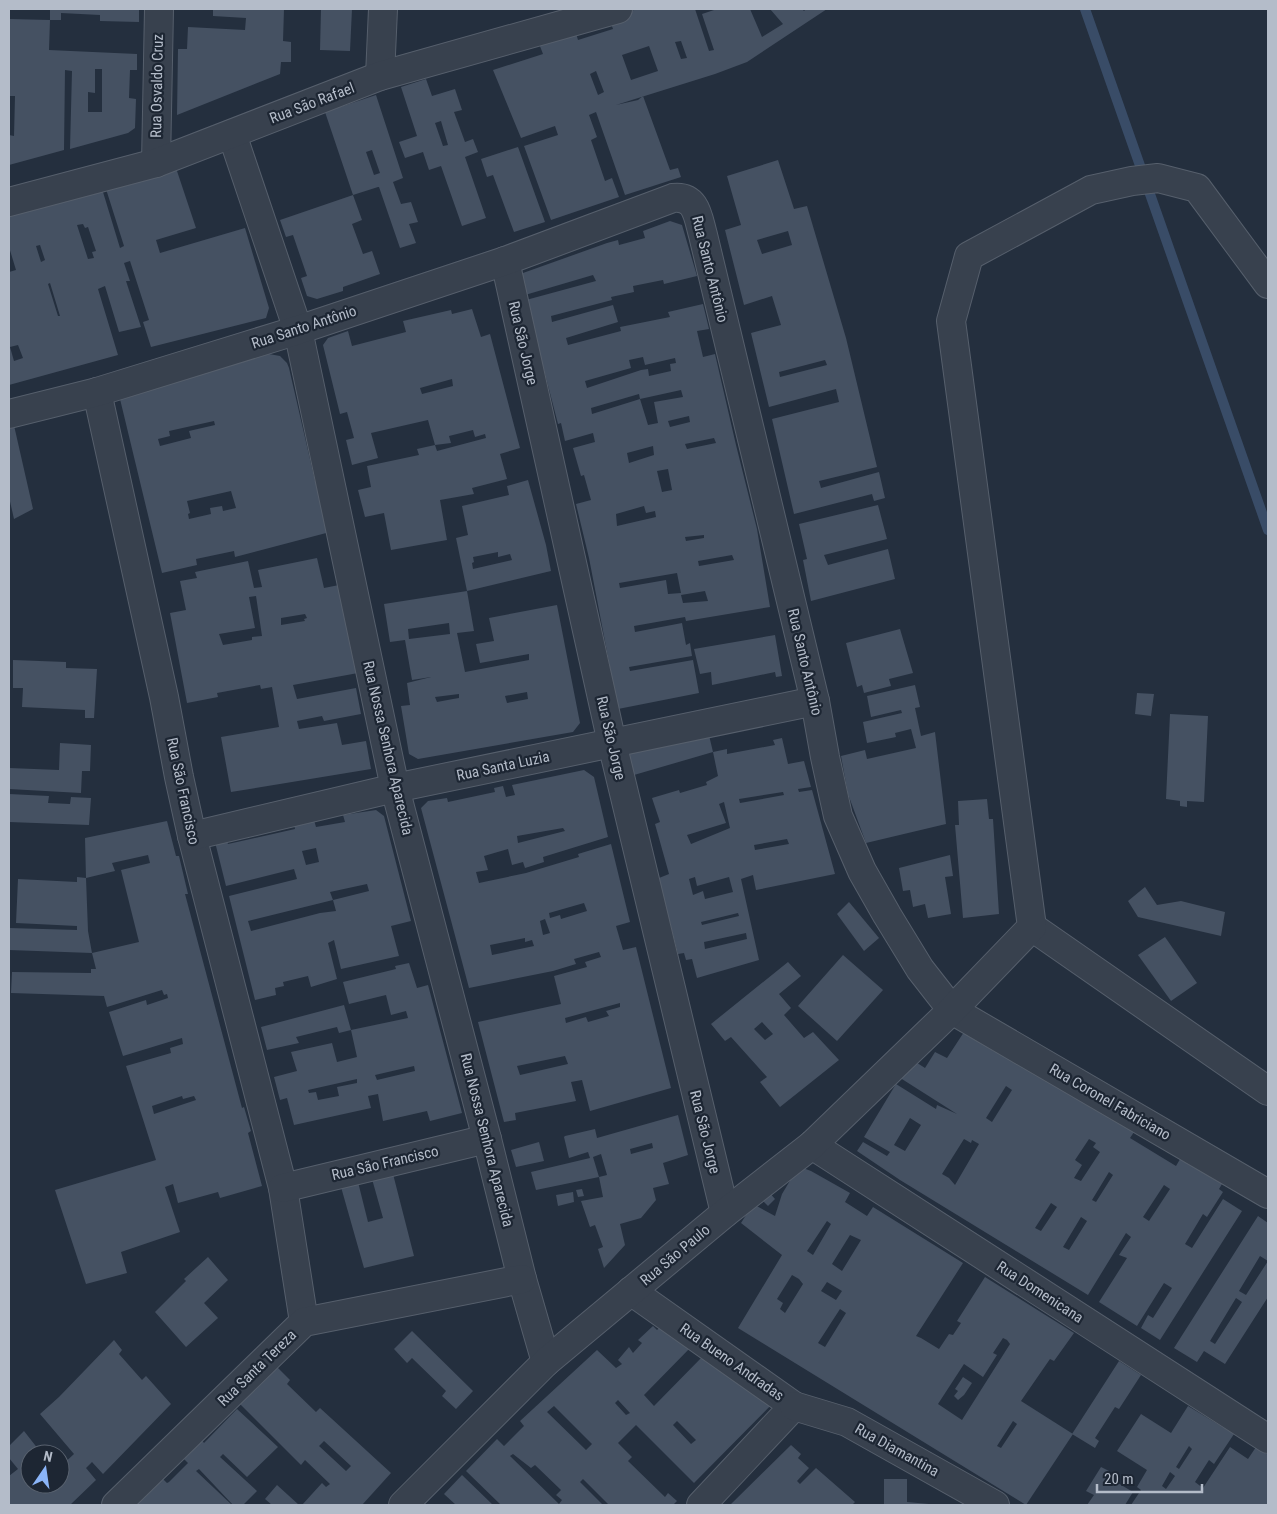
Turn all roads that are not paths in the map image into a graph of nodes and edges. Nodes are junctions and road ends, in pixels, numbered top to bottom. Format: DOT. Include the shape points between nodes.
graph roads {
  1 [pos="159,9"];
  2 [pos="383,9"];
  3 [pos="618,9"];
  4 [pos="592,13"];
  5 [pos="380,76"];
  6 [pos="232,134"];
  7 [pos="156,163"];
  8 [pos="9,202"];
  9 [pos="505,261"];
  10 [pos="1268,284"];
  11 [pos="298,330"];
  12 [pos="97,392"];
  13 [pos="9,414"];
  14 [pos="816,701"];
  15 [pos="612,743"];
  16 [pos="395,788"];
  17 [pos="192,836"];
  18 [pos="1032,927"];
  19 [pos="952,1010"];
  20 [pos="1268,1091"];
  21 [pos="487,1139"];
  22 [pos="812,1144"];
  23 [pos="283,1188"];
  24 [pos="1268,1194"];
  25 [pos="725,1213"];
  26 [pos="522,1279"];
  27 [pos="632,1291"];
  28 [pos="304,1322"];
  29 [pos="546,1362"];
  30 [pos="794,1406"];
  31 [pos="1268,1439"];
  32 [pos="116,1505"];
  33 [pos="403,1505"];
  34 [pos="700,1505"];
  35 [pos="995,1505"];
  1 -- 7 [label="street, Rua Osvaldo Cruz"];
  2 -- 5 [label="street"];
  3 -- 4 [label="street, Rua São Rafael"];
  4 -- 5 [label="street, Rua São Rafael"];
  5 -- 6 [label="street, Rua São Rafael"];
  6 -- 7 [label="street, Rua São Rafael"];
  6 -- 11 [label="street, Rua Nossa Senhora Aparecida"];
  7 -- 8 [label="street, Rua São Rafael"];
  9 -- 11 [label="street, Rua Santo Antônio"];
  9 -- 14 [label="street, Rua Santo Antônio" via="674,198 682,197 694,205"];
  9 -- 15 [label="street, Rua São Jorge"];
  10 -- 18 [label="street" via="1197,188 1145,180 1090,190 969,256 951,322"];
  11 -- 12 [label="street, Rua Santo Antônio"];
  11 -- 16 [label="street, Rua Nossa Senhora Aparecida"];
  12 -- 13 [label="street, Rua Santo Antônio"];
  12 -- 17 [label="street, Rua São Francisco"];
  14 -- 15 [label="street, Rua Santa Luzia"];
  14 -- 19 [label="street, Rua Santo Antônio" via="838,816 862,871 920,969"];
  15 -- 16 [label="street, Rua Santa Luzia"];
  15 -- 25 [label="street, Rua São Jorge"];
  16 -- 17 [label="street, Rua Santa Luzia"];
  16 -- 21 [label="street, Rua Nossa Senhora Aparecida"];
  17 -- 23 [label="street, Rua São Francisco"];
  18 -- 19 [label="street, Rua São Paulo"];
  18 -- 20 [label="street"];
  19 -- 22 [label="street, Rua São Paulo"];
  19 -- 24 [label="street, Rua Coronel Fabriciano"];
  21 -- 23 [label="street, Rua São Francisco"];
  21 -- 26 [label="street, Rua Nossa Senhora Aparecida"];
  22 -- 25 [label="street, Rua São Paulo"];
  22 -- 31 [label="street, Rua Domenicana"];
  23 -- 28 [label="street, Rua São Francisco"];
  25 -- 27 [label="street, Rua São Paulo"];
  26 -- 28 [label="street, Rua Santa Tereza"];
  26 -- 29 [label="street, Rua Nossa Senhora Aparecida"];
  27 -- 29 [label="street, Rua São Paulo"];
  27 -- 30 [label="street, Rua Bueno Andradas"];
  28 -- 32 [label="street, Rua Santa Tereza"];
  29 -- 33 [label="street, Rua São Paulo"];
  30 -- 34 [label="street, Rua Bueno Andradas"];
  30 -- 35 [label="street, Rua Diamantina" via="847,1422"];
}
